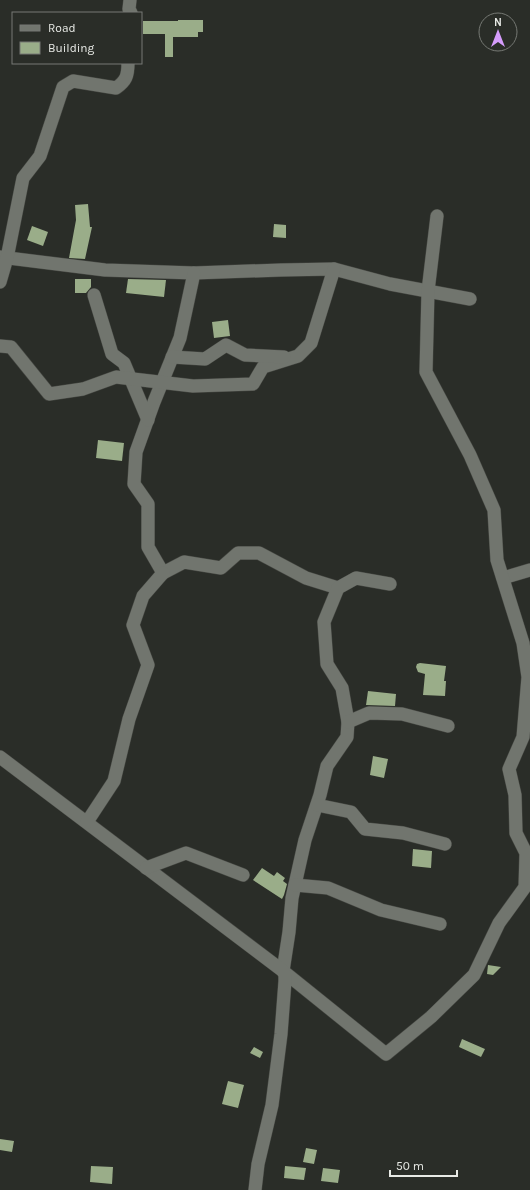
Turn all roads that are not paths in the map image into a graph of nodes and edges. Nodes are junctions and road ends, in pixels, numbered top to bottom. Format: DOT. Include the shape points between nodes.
graph roads {
  1 [pos="130,0"];
  2 [pos="131,12"];
  3 [pos="128,64"];
  4 [pos="437,216"];
  5 [pos="4,257"];
  6 [pos="334,269"];
  7 [pos="194,273"];
  8 [pos="0,282"];
  9 [pos="428,291"];
  10 [pos="94,295"];
  11 [pos="470,300"];
  12 [pos="0,346"];
  13 [pos="172,357"];
  14 [pos="291,358"];
  15 [pos="129,378"];
  16 [pos="163,382"];
  17 [pos="148,420"];
  18 [pos="530,570"];
  19 [pos="163,574"];
  20 [pos="503,578"];
  21 [pos="390,584"];
  22 [pos="338,588"];
  23 [pos="348,722"];
  24 [pos="448,726"];
  25 [pos="0,756"];
  26 [pos="317,805"];
  27 [pos="87,822"];
  28 [pos="445,844"];
  29 [pos="146,868"];
  30 [pos="243,875"];
  31 [pos="295,885"];
  32 [pos="440,924"];
  33 [pos="283,971"];
  34 [pos="256,1190"];
  1 -- 2 [label="street"];
  3 -- 5 [label="street" via="128,74 123,84 116,88 73,81 63,87 40,156 23,178"];
  4 -- 9 [label="street"];
  5 -- 7 [label="street" via="105,270"];
  5 -- 8 [label="street"];
  6 -- 7 [label="street"];
  6 -- 9 [label="street"];
  6 -- 14 [label="street" via="311,344 298,356"];
  7 -- 13 [label="street" via="180,338"];
  9 -- 11 [label="street"];
  9 -- 20 [label="street" via="426,372 470,455 494,510 497,560"];
  10 -- 15 [label="street" via="112,354 124,363"];
  12 -- 15 [label="street" via="11,347 49,394 84,389 116,377"];
  13 -- 14 [label="street" via="205,359 226,345 245,355"];
  13 -- 16 [label="street"];
  14 -- 16 [label="street" via="263,367 253,384 193,386"];
  15 -- 16 [label="street"];
  15 -- 17 [label="street"];
  16 -- 17 [label="street"];
  17 -- 19 [label="street" via="136,452 134,484 148,504 148,547"];
  18 -- 20 [label="street"];
  19 -- 22 [label="street" via="184,562 221,568 238,553 259,552 306,578"];
  19 -- 27 [label="street" via="143,596 133,626 148,665 129,719 114,781"];
  20 -- 33 [label="street" via="523,643 528,677 523,737 509,769 515,795 516,833 526,853 525,887 499,923 474,975 431,1017 386,1054"];
  21 -- 22 [label="street" via="356,578"];
  22 -- 23 [label="street" via="324,622 327,664 342,688"];
  23 -- 24 [label="street" via="369,713 402,714"];
  23 -- 26 [label="street" via="347,737 327,766"];
  25 -- 27 [label="street"];
  26 -- 28 [label="street" via="351,812 365,830 403,833"];
  26 -- 31 [label="street" via="305,840"];
  27 -- 29 [label="street"];
  29 -- 30 [label="street" via="186,853"];
  29 -- 33 [label="street"];
  31 -- 32 [label="street" via="328,888 381,910"];
  31 -- 33 [label="street"];
  33 -- 34 [label="street" via="285,981 281,1034 272,1105 258,1164"];
}
